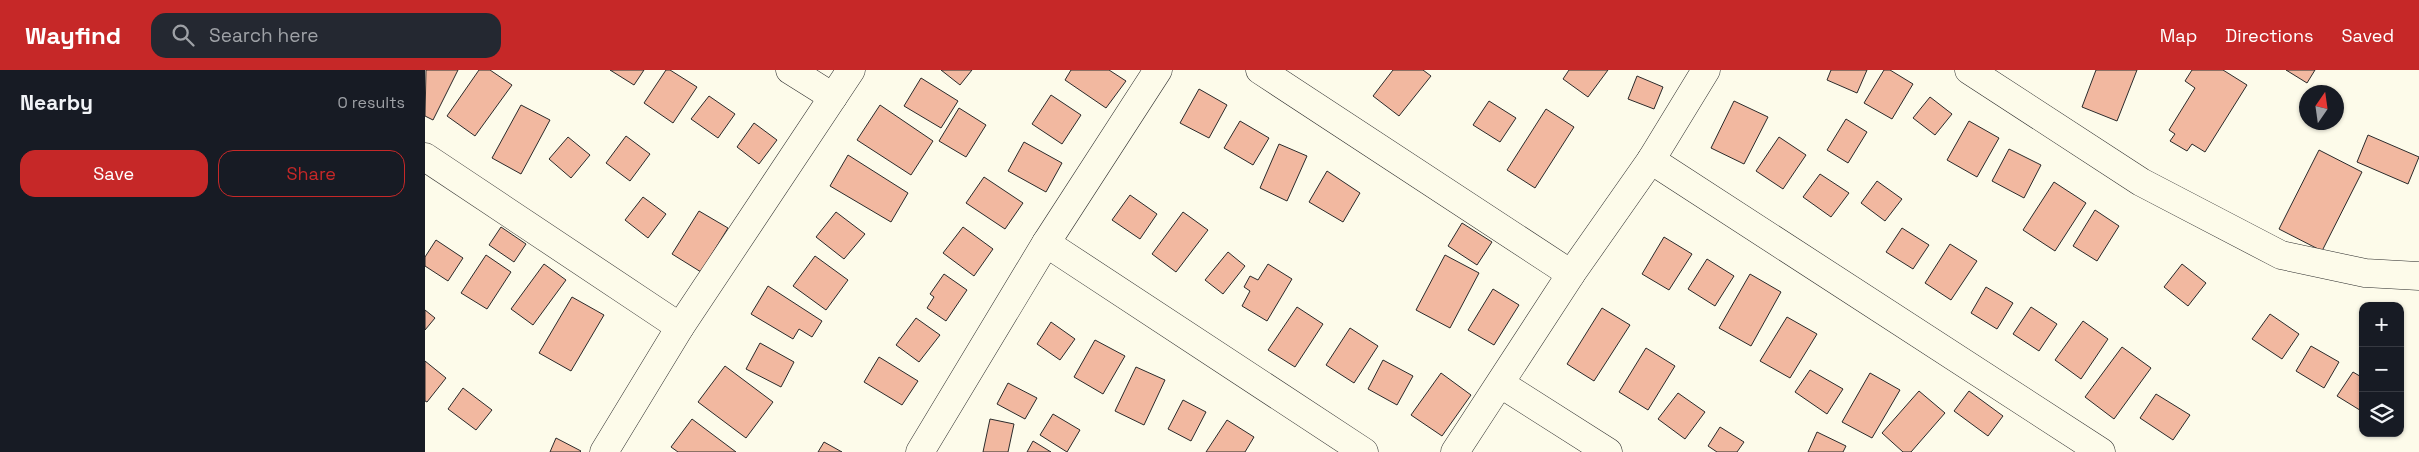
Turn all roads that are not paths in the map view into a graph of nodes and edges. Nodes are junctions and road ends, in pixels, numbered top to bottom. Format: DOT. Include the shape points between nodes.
graph roads {
  1 [pos="790,70"];
  2 [pos="851,70"];
  3 [pos="1158,70"];
  4 [pos="1260,70"];
  5 [pos="1706,70"];
  6 [pos="1969,70"];
  7 [pos="833,97"];
  8 [pos="425,157"];
  9 [pos="1651,160"];
  10 [pos="1045,243"];
  11 [pos="1571,274"];
  12 [pos="2419,276"];
  13 [pos="681,327"];
  14 [pos="1501,384"];
  15 [pos="604,452"];
  16 [pos="920,452"];
  17 [pos="1364,452"];
  18 [pos="1455,452"];
  19 [pos="1608,452"];
  20 [pos="2101,452"];
  1 -- 7 [label="street"];
  2 -- 7 [label="street"];
  3 -- 10 [label="street"];
  4 -- 11 [label="street"];
  5 -- 9 [label="street"];
  6 -- 12 [label="street" via="2141,182 2281,255 2365,273"];
  7 -- 13 [label="street"];
  8 -- 13 [label="street"];
  9 -- 11 [label="street"];
  9 -- 20 [label="street"];
  10 -- 16 [label="street"];
  10 -- 17 [label="street"];
  11 -- 14 [label="street"];
  13 -- 15 [label="street"];
  14 -- 18 [label="street"];
  14 -- 19 [label="street"];
}
